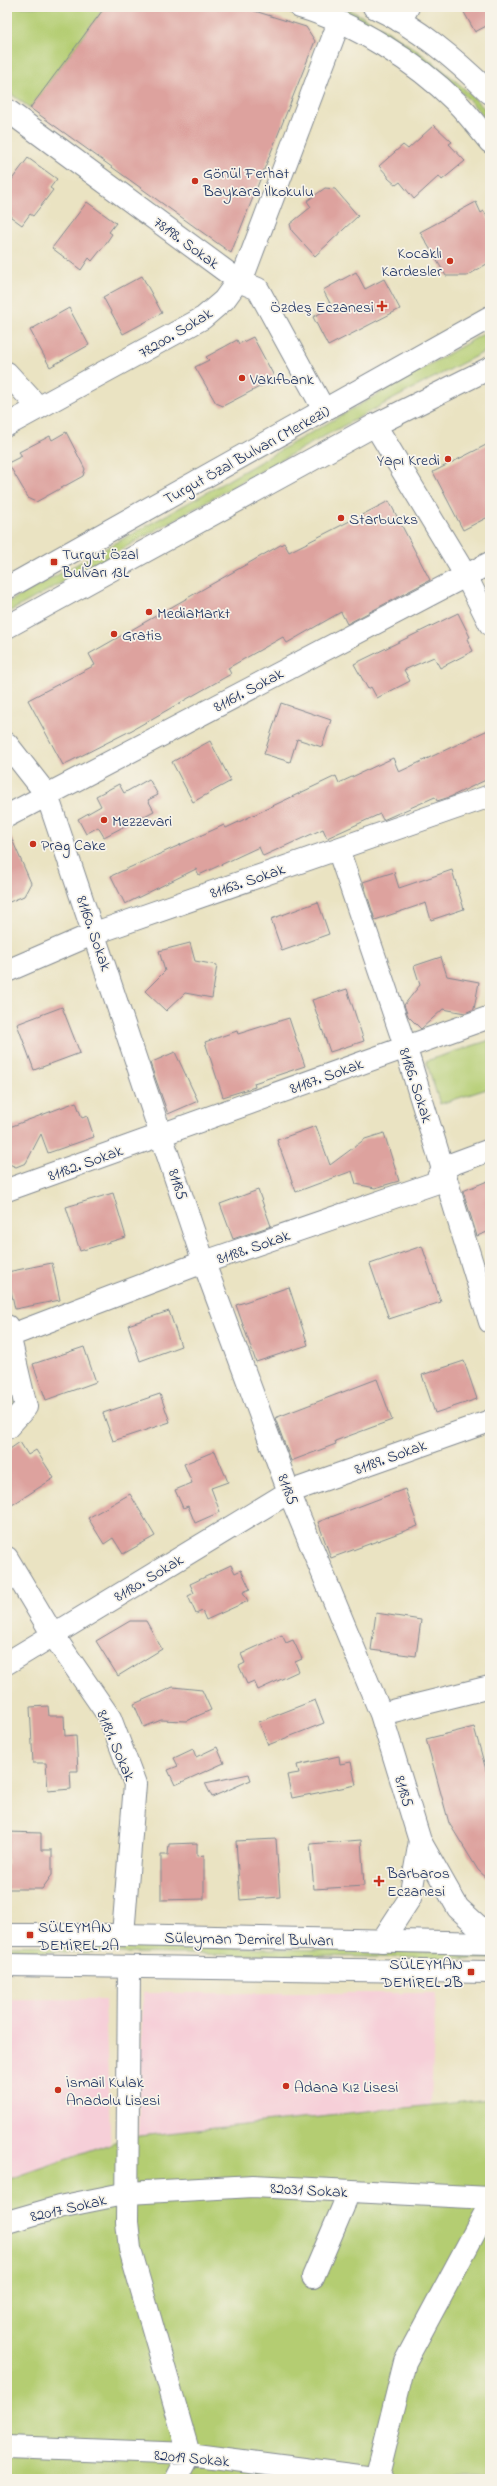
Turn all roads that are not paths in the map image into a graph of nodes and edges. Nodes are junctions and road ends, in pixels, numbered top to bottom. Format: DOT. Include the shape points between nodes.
graph roads {
  1 [pos="300,7"];
  2 [pos="374,7"];
  3 [pos="404,14"];
  4 [pos="340,22"];
  5 [pos="490,93"];
  6 [pos="7,110"];
  7 [pos="490,142"];
  8 [pos="239,281"];
  9 [pos="487,318"];
  10 [pos="490,368"];
  11 [pos="7,373"];
  12 [pos="39,408"];
  13 [pos="324,410"];
  14 [pos="7,425"];
  15 [pos="375,425"];
  16 [pos="490,563"];
  17 [pos="466,576"];
  18 [pos="7,588"];
  19 [pos="490,624"];
  20 [pos="7,627"];
  21 [pos="7,744"];
  22 [pos="47,794"];
  23 [pos="490,796"];
  24 [pos="7,816"];
  25 [pos="338,849"];
  26 [pos="95,932"];
  27 [pos="7,971"];
  28 [pos="490,1017"];
  29 [pos="405,1046"];
  30 [pos="162,1134"];
  31 [pos="490,1150"];
  32 [pos="444,1166"];
  33 [pos="7,1190"];
  34 [pos="204,1262"];
  35 [pos="490,1322"];
  36 [pos="8,1331"];
  37 [pos="490,1420"];
  38 [pos="7,1428"];
  39 [pos="289,1492"];
  40 [pos="7,1558"];
  41 [pos="53,1635"];
  42 [pos="7,1663"];
  43 [pos="490,1687"];
  44 [pos="381,1714"];
  45 [pos="420,1842"];
  46 [pos="7,1935"];
  47 [pos="123,1935"];
  48 [pos="490,1937"];
  49 [pos="382,1941"];
  50 [pos="490,1943"];
  51 [pos="7,1964"];
  52 [pos="129,1967"];
  53 [pos="490,1972"];
  54 [pos="348,2191"];
  55 [pos="128,2194"];
  56 [pos="490,2198"];
  57 [pos="490,2204"];
  58 [pos="7,2222"];
  59 [pos="313,2277"];
  60 [pos="7,2448"];
  61 [pos="189,2454"];
  62 [pos="176,2479"];
  63 [pos="378,2479"];
  1 -- 4 [label="street"];
  2 -- 3 [label="street"];
  3 -- 5 [label="street"];
  4 -- 7 [label="street" via="402,59 436,84 462,108"];
  4 -- 8 [label="street, 78200. Sokak"];
  6 -- 8 [label="street, 78198. Sokak"];
  8 -- 12 [label="street, 78200. Sokak" via="224,300 203,318"];
  8 -- 13 [label="street, 78198. Sokak" via="258,289"];
  9 -- 13 [label="street, Turgut Özal Bulvarı (Merkezi)"];
  10 -- 15 [label="street"];
  11 -- 12 [label="street"];
  12 -- 14 [label="street, 78200. Sokak"];
  13 -- 18 [label="street, Turgut Özal Bulvarı (Merkezi)"];
  15 -- 17 [label="street"];
  15 -- 20 [label="street"];
  16 -- 17 [label="street, 81161. Sokak"];
  17 -- 19 [label="street"];
  17 -- 22 [label="street, 81161. Sokak"];
  21 -- 22 [label="street, 81160. Sokak"];
  22 -- 24 [label="street, 81161. Sokak"];
  22 -- 26 [label="street, 81160. Sokak"];
  23 -- 25 [label="street, 81163. Sokak"];
  25 -- 26 [label="street, 81163. Sokak"];
  25 -- 29 [label="street, 81186. Sokak"];
  26 -- 27 [label="street, 81163. Sokak"];
  26 -- 30 [label="street, 81160. Sokak"];
  28 -- 29 [label="street, 81187. Sokak"];
  29 -- 30 [label="street, 81187. Sokak"];
  29 -- 32 [label="street, 81186. Sokak"];
  30 -- 33 [label="street, 81182. Sokak"];
  30 -- 34 [label="street, 81185"];
  31 -- 32 [label="street"];
  32 -- 34 [label="street, 81188. Sokak" via="435,1183"];
  32 -- 35 [label="street, 81186. Sokak"];
  34 -- 36 [label="street, 81188. Sokak"];
  34 -- 39 [label="street, 81185"];
  36 -- 38 [label="street" via="26,1407"];
  37 -- 39 [label="street, 81189. Sokak"];
  39 -- 41 [label="street, 81180. Sokak"];
  39 -- 44 [label="street, 81185"];
  40 -- 41 [label="street, 81181. Sokak"];
  41 -- 42 [label="street, 81180. Sokak"];
  41 -- 47 [label="street, 81181. Sokak" via="110,1718 135,1784"];
  43 -- 44 [label="street"];
  44 -- 45 [label="street, 81185"];
  45 -- 48 [label="street, 81185" via="458,1908"];
  45 -- 49 [label="street, 81185" via="410,1898"];
  46 -- 47 [label="street, Süleyman Demirel Bulvarı"];
  47 -- 49 [label="street, Süleyman Demirel Bulvarı"];
  49 -- 50 [label="street, Süleyman Demirel Bulvarı"];
  51 -- 52 [label="street, Süleyman Demirel Bulvarı"];
  52 -- 53 [label="street, Süleyman Demirel Bulvarı"];
  52 -- 55 [label="street"];
  54 -- 55 [label="street, 82031 Sokak" via="253,2186"];
  54 -- 56 [label="street, 82031 Sokak"];
  54 -- 59 [label="street"];
  55 -- 58 [label="street, 82017 Sokak" via="59,2207"];
  55 -- 61 [label="street" via="127,2222 130,2249"];
  57 -- 63 [label="street" via="406,2362"];
  60 -- 61 [label="street, 82019 Sokak"];
  61 -- 62 [label="street"];
  61 -- 63 [label="street, 82019 Sokak"];
}
